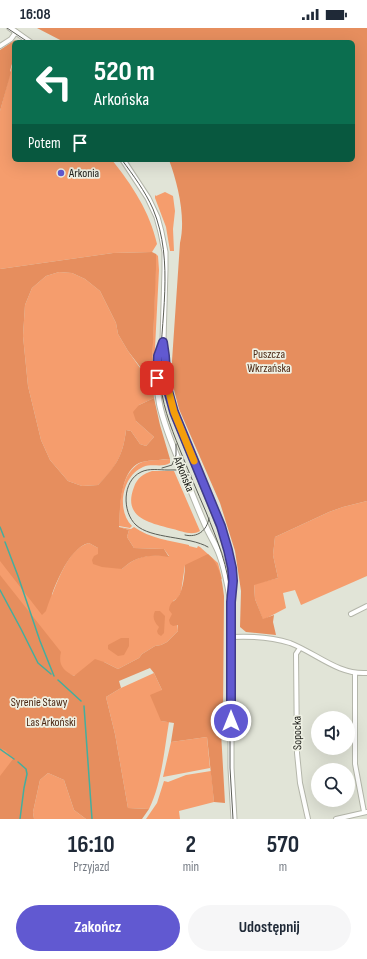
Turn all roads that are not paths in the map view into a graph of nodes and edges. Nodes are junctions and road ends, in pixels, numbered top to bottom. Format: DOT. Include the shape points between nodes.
graph roads {
  1 [pos="10,28"];
  2 [pos="16,32"];
  3 [pos="27,40"];
  4 [pos="0,46"];
  5 [pos="125,162"];
  6 [pos="163,342"];
  7 [pos="231,602"];
  8 [pos="367,606"];
  9 [pos="351,614"];
  10 [pos="231,636"];
  11 [pos="300,648"];
  12 [pos="367,673"];
  13 [pos="356,674"];
  14 [pos="365,812"];
  15 [pos="356,817"];
  16 [pos="234,819"];
  17 [pos="308,819"];
  18 [pos="336,819"];
  1 -- 2 [label="street"];
  2 -- 3 [label="street"];
  2 -- 4 [label="street"];
  5 -- 6 [label="street, Arkońska" via="148,198 162,234 166,268"];
  6 -- 7 [label="street, Arkońska" via="167,387 174,412 228,550 233,577"];
  6 -- 7 [label="street, Arkońska" via="158,356 157,378 166,432 220,555"];
  7 -- 10 [label="street, Arkońska"];
  8 -- 9 [label="street"];
  10 -- 11 [label="street" via="284,641"];
  10 -- 16 [label="street, Arkońska" via="231,770"];
  11 -- 13 [label="street"];
  11 -- 17 [label="street, Sopocka" via="296,654 297,754"];
  12 -- 13 [label="street"];
  13 -- 14 [label="street" via="355,764"];
  14 -- 15 [label="street"];
  15 -- 18 [label="street"];
}
